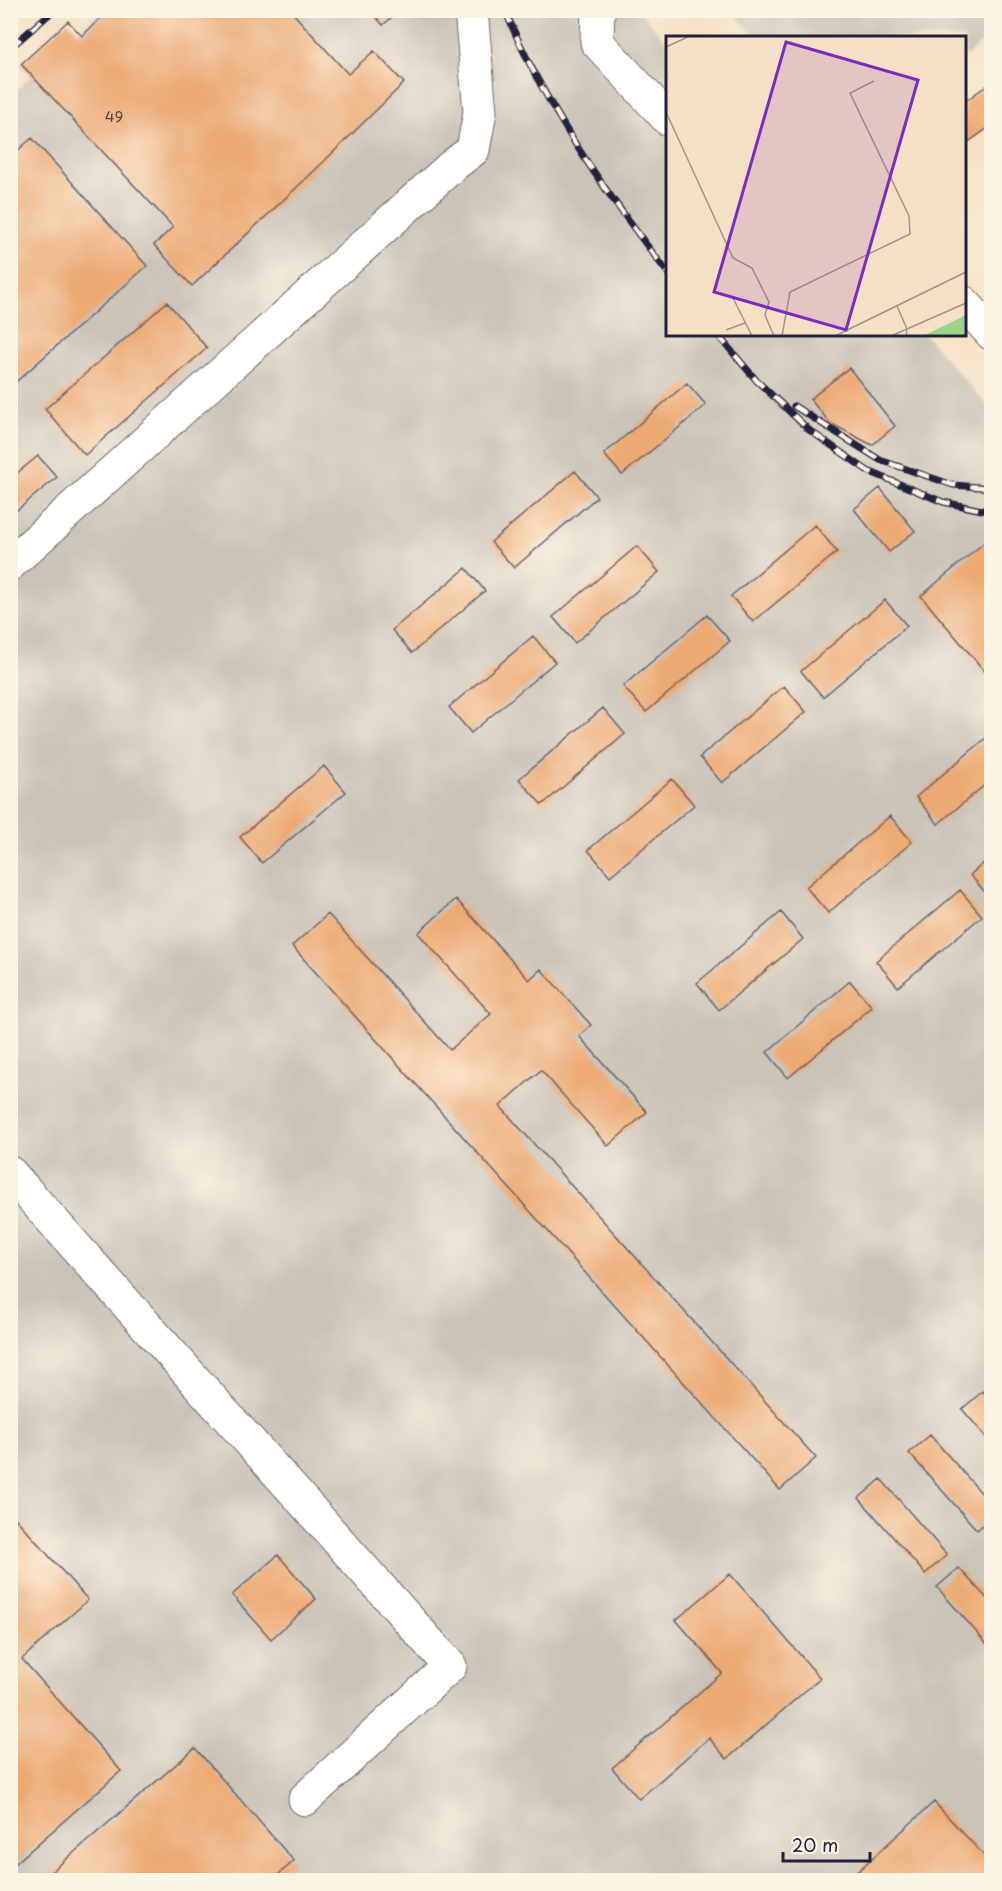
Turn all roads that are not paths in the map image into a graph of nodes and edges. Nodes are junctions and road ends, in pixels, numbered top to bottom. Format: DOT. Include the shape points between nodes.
graph roads {
  1 [pos="471,10"];
  2 [pos="598,10"];
  3 [pos="666,117"];
  4 [pos="966,305"];
  5 [pos="992,334"];
  6 [pos="10,564"];
  7 [pos="10,1173"];
  8 [pos="305,1799"];
  1 -- 6 [label="lane" via="480,112 473,150"];
  2 -- 3 [label="lane" via="597,42"];
  4 -- 5 [label="lane"];
  7 -- 8 [label="lane" via="450,1666"];
}
